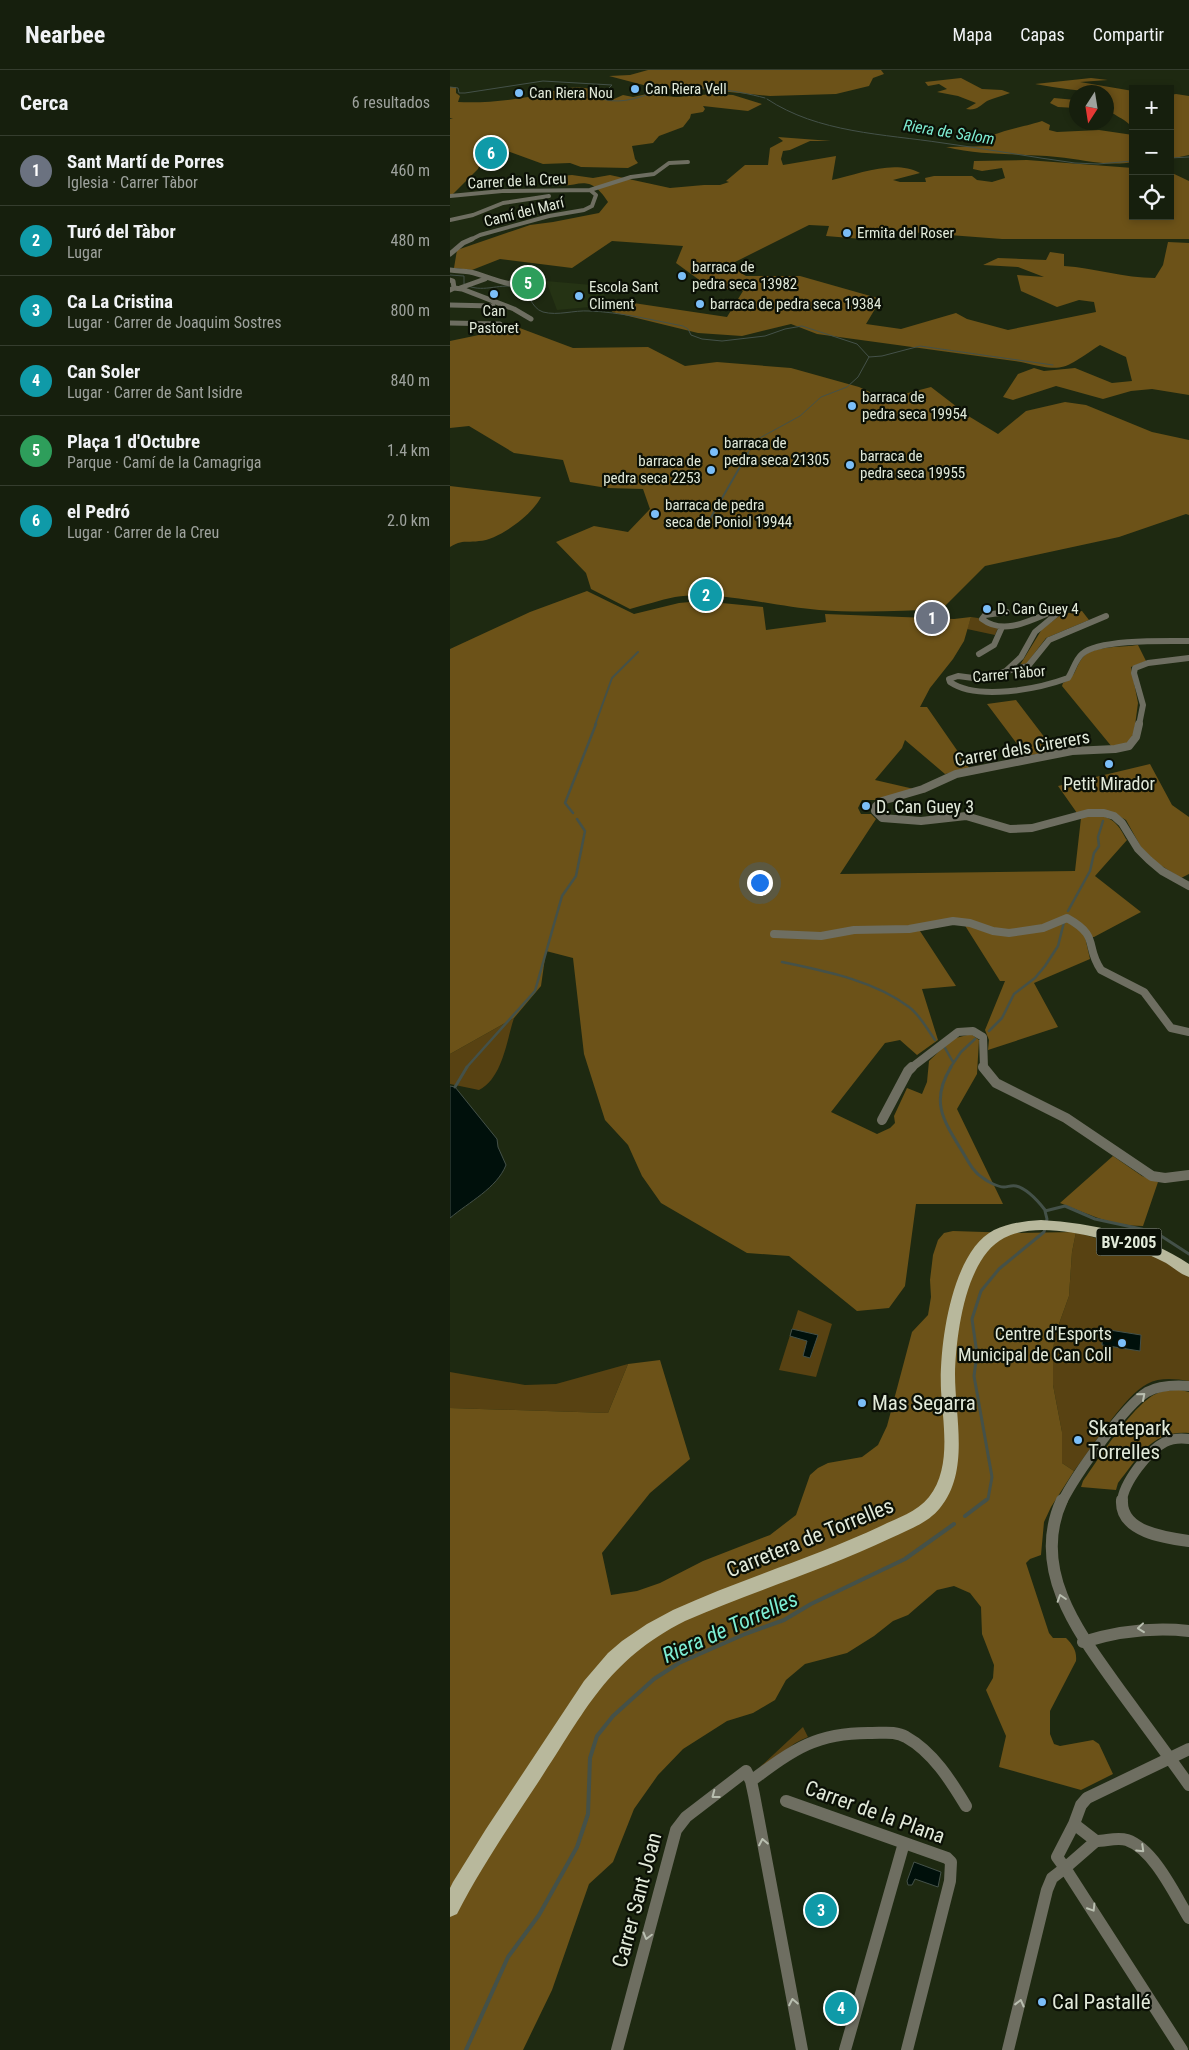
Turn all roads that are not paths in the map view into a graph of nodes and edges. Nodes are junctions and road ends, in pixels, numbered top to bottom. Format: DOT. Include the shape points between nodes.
graph roads {
  1 [pos="688,162"];
  2 [pos="588,192"];
  3 [pos="450,196"];
  4 [pos="450,220"];
  5 [pos="450,254"];
  6 [pos="450,270"];
  7 [pos="485,279"];
  8 [pos="450,280"];
  9 [pos="510,282"];
  10 [pos="455,289"];
  11 [pos="450,305"];
  12 [pos="450,324"];
  13 [pos="500,324"];
  14 [pos="1007,612"];
  15 [pos="1106,616"];
  16 [pos="1002,627"];
  17 [pos="1189,641"];
  18 [pos="979,654"];
  19 [pos="1189,658"];
  20 [pos="1006,671"];
  21 [pos="1189,886"];
  22 [pos="774,934"];
  23 [pos="1189,1032"];
  24 [pos="882,1120"];
  25 [pos="1189,1175"];
  26 [pos="1189,1270"];
  27 [pos="1189,1386"];
  28 [pos="1189,1438"];
  29 [pos="1189,1541"];
  30 [pos="1189,1631"];
  31 [pos="1083,1642"];
  32 [pos="1189,1749"];
  33 [pos="1169,1758"];
  34 [pos="750,1780"];
  35 [pos="1189,1785"];
  36 [pos="786,1801"];
  37 [pos="966,1806"];
  38 [pos="1074,1824"];
  39 [pos="1096,1841"];
  40 [pos="904,1844"];
  41 [pos="1065,1868"];
  42 [pos="450,1907"];
  43 [pos="1189,1918"];
  44 [pos="617,2050"];
  45 [pos="802,2050"];
  46 [pos="845,2050"];
  47 [pos="907,2050"];
  48 [pos="1008,2050"];
  49 [pos="1182,2050"];
  1 -- 2 [label="street, Carrer de la Creu" via="669,163 654,174 631,177"];
  2 -- 3 [label="street, Carrer de la Creu" via="502,191"];
  2 -- 4 [label="street" via="503,203"];
  2 -- 5 [label="street, Camí del Marí" via="596,196 596,201 586,209 485,234"];
  6 -- 7 [label="street" via="470,272"];
  7 -- 9 [label="street"];
  7 -- 10 [label="street"];
  8 -- 10 [label="street"];
  9 -- 9 [label="street" via="531,286 540,282 534,280"];
  10 -- 11 [label="street" via="514,309 531,319 489,305"];
  12 -- 13 [label="street"];
  14 -- 16 [label="street" via="982,618 987,623"];
  15 -- 20 [label="street" via="1049,640 1028,666"];
  16 -- 18 [label="street" via="994,645"];
  16 -- 20 [label="street, Carrer Tàbor" via="1024,623 1053,611 1058,613 1035,632 1021,657"];
  17 -- 20 [label="street, Carrer Tàbor" via="1151,641 1093,649 1081,655 1068,678 1044,684 976,692 949,681 958,676 981,679"];
  19 -- 21 [label="street, Carrer dels Cirerers" via="1148,663 1135,668 1142,705 1136,737 1129,746 1115,750 1072,751 956,774 923,789 882,801 875,811 882,818 912,821 970,816 1010,829 1032,828 1104,813 1122,823 1149,860"];
  22 -- 23 [label="street" via="821,936 854,930 909,930 953,921 1009,933 1072,919 1089,935 1101,970 1144,992 1171,1028"];
  24 -- 25 [label="street" via="912,1067 958,1032 973,1031 983,1037 983,1067 996,1083 1066,1118 1152,1176"];
  26 -- 42 [label="main road, Carretera de Torrelles / BV-2005" via="1144,1247 1065,1226 1033,1224 1013,1227 990,1241 974,1260 960,1289 954,1314 949,1360 950,1455 947,1479 932,1505 906,1522 856,1546 675,1618 627,1647 571,1716 468,1871"];
  31 -- 27 [label="street, one-way" via="1063,1605 1055,1578 1052,1525 1059,1508 1094,1454 1144,1393 1164,1385"];
  28 -- 29 [label="street" via="1170,1438 1160,1444 1129,1480 1122,1499 1123,1510 1132,1523 1148,1533"];
  30 -- 31 [label="street, one-way" via="1140,1628"];
  31 -- 33 [label="street"];
  32 -- 33 [label="street"];
  33 -- 35 [label="street"];
  33 -- 38 [label="street" via="1087,1798"];
  34 -- 37 [label="street" via="811,1740 852,1732 898,1734 927,1754"];
  34 -- 44 [label="street, Carrer Sant Joan, one-way" via="746,1772 686,1817 676,1830"];
  45 -- 34 [label="street, one-way"];
  36 -- 40 [label="street, Carrer de la Plana"];
  38 -- 39 [label="street"];
  38 -- 41 [label="street" via="1057,1857"];
  39 -- 41 [label="street"];
  39 -- 43 [label="street, one-way" via="1126,1840 1142,1848"];
  40 -- 46 [label="street"];
  40 -- 47 [label="street, Carrer de la Plana" via="951,1862 950,1881"];
  48 -- 41 [label="street, one-way" via="1047,1890 1052,1878"];
  41 -- 49 [label="street, one-way"];
}
